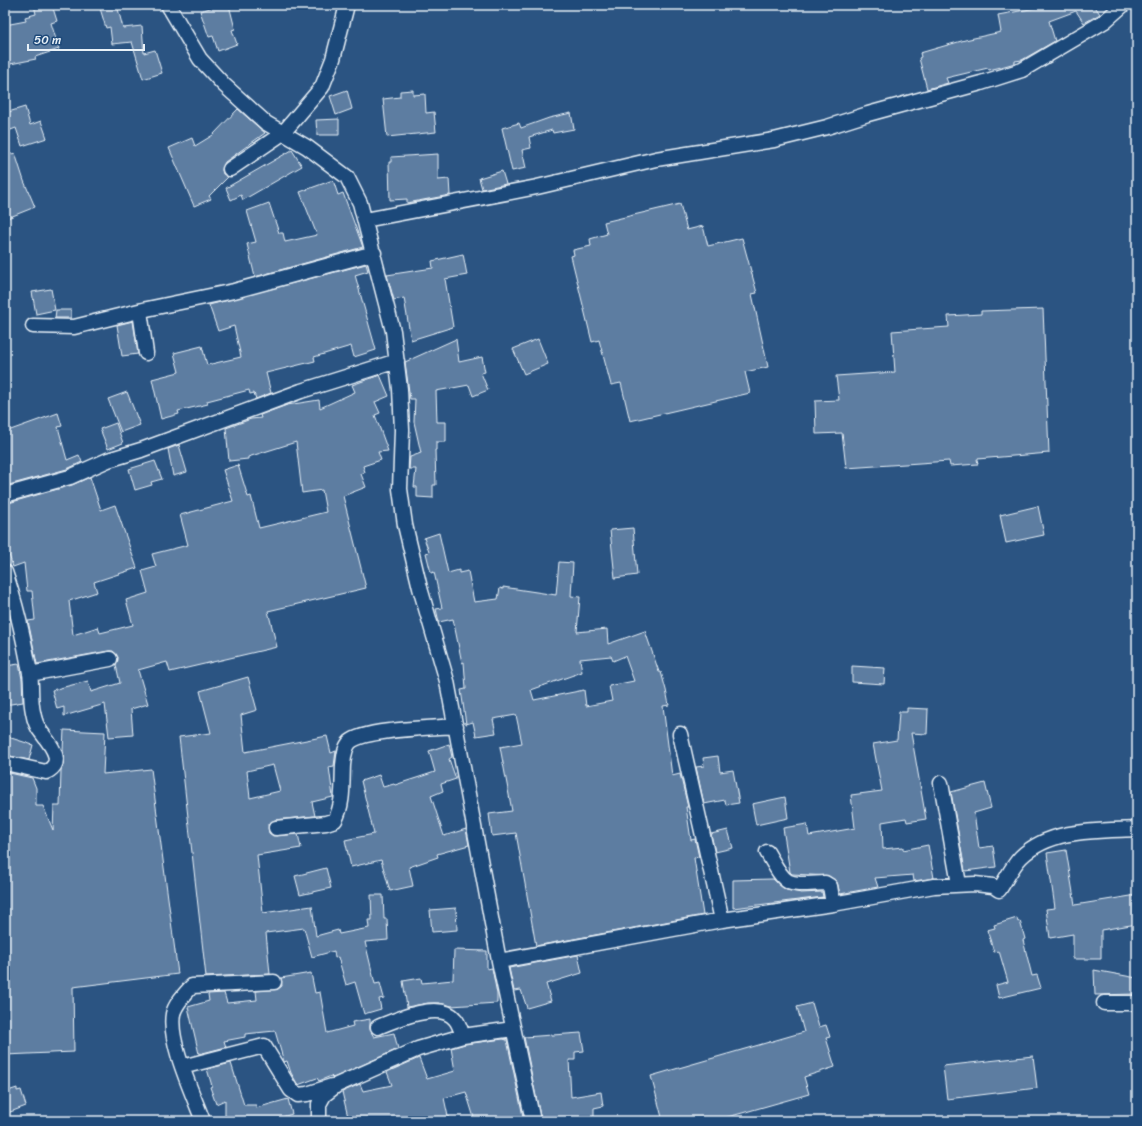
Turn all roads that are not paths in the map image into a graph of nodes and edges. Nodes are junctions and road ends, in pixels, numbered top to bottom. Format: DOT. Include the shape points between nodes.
graph roads {
  1 [pos="168,5"];
  2 [pos="347,5"];
  3 [pos="1122,6"];
  4 [pos="283,133"];
  5 [pos="230,169"];
  6 [pos="365,220"];
  7 [pos="374,253"];
  8 [pos="140,311"];
  9 [pos="33,326"];
  10 [pos="146,353"];
  11 [pos="397,361"];
  12 [pos="5,495"];
  13 [pos="5,572"];
  14 [pos="10,605"];
  15 [pos="110,659"];
  16 [pos="30,674"];
  17 [pos="456,726"];
  18 [pos="680,734"];
  19 [pos="5,763"];
  20 [pos="941,783"];
  21 [pos="276,828"];
  22 [pos="1137,829"];
  23 [pos="767,852"];
  24 [pos="959,884"];
  25 [pos="833,904"];
  26 [pos="722,920"];
  27 [pos="499,961"];
  28 [pos="274,982"];
  29 [pos="1104,1003"];
  30 [pos="1137,1003"];
  31 [pos="378,1027"];
  32 [pos="513,1029"];
  33 [pos="463,1036"];
  34 [pos="182,1067"];
  35 [pos="337,1085"];
  36 [pos="203,1121"];
  37 [pos="319,1121"];
  38 [pos="533,1121"];
  1 -- 4 [label="street" via="200,59 250,109"];
  2 -- 4 [label="street" via="333,59 322,87"];
  3 -- 6 [label="street" via="1106,21 1022,70 827,127 774,140 656,159 537,187"];
  4 -- 5 [label="street"];
  4 -- 6 [label="street" via="307,147 347,177"];
  6 -- 7 [label="street"];
  7 -- 8 [label="street" via="234,291"];
  7 -- 11 [label="street" via="393,331"];
  8 -- 9 [label="street" via="74,327"];
  8 -- 10 [label="street"];
  11 -- 12 [label="street" via="301,391 108,460 70,477"];
  11 -- 17 [label="street" via="402,430 401,496 420,588"];
  13 -- 14 [label="street"];
  14 -- 16 [label="street"];
  15 -- 16 [label="street"];
  16 -- 19 [label="street" via="33,713 40,731 55,750 53,767 46,772"];
  17 -- 21 [label="street" via="376,733 349,742 344,751 340,808 335,820 326,824"];
  17 -- 27 [label="street"];
  18 -- 26 [label="street"];
  20 -- 24 [label="street"];
  22 -- 24 [label="street" via="1064,834 1049,839 1030,848 1019,858 999,890 993,886"];
  23 -- 25 [label="street" via="784,880 792,884 825,883 830,886"];
  24 -- 25 [label="street"];
  25 -- 26 [label="street"];
  26 -- 27 [label="street"];
  27 -- 32 [label="street"];
  28 -- 34 [label="street" via="192,986 173,1014 173,1036"];
  29 -- 30 [label="street"];
  31 -- 33 [label="street" via="402,1016 441,1011 456,1019"];
  32 -- 33 [label="street"];
  32 -- 38 [label="street"];
  33 -- 35 [label="street" via="418,1050"];
  34 -- 35 [label="street" via="264,1046 292,1090 298,1094 307,1094"];
  34 -- 36 [label="street"];
  35 -- 37 [label="street" via="324,1095 319,1104"];
}
